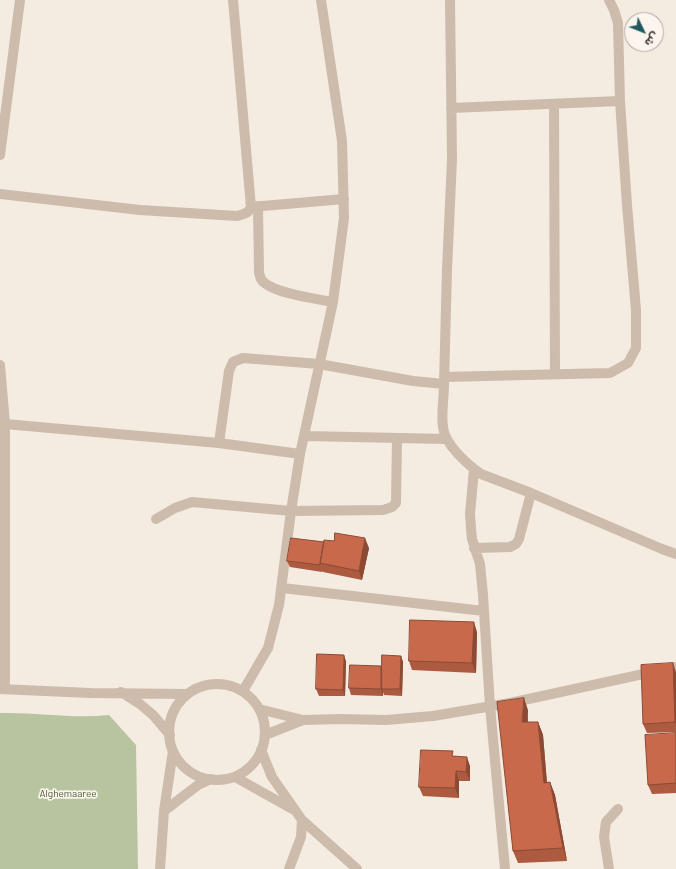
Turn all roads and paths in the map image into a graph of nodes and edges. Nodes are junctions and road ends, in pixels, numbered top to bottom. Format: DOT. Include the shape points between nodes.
graph roads {
  1 [pos="20,0"];
  2 [pos="233,0"];
  3 [pos="320,0"];
  4 [pos="450,0"];
  5 [pos="609,0"];
  6 [pos="5,71"];
  7 [pos="620,101"];
  8 [pos="554,104"];
  9 [pos="452,108"];
  10 [pos="0,155"];
  11 [pos="0,194"];
  12 [pos="344,199"];
  13 [pos="254,207"];
  14 [pos="333,302"];
  15 [pos="319,364"];
  16 [pos="0,365"];
  17 [pos="555,374"];
  18 [pos="444,380"];
  19 [pos="2,399"];
  20 [pos="5,424"];
  21 [pos="305,436"];
  22 [pos="397,438"];
  23 [pos="446,439"];
  24 [pos="220,443"];
  25 [pos="300,454"];
  26 [pos="474,469"];
  27 [pos="532,493"];
  28 [pos="291,511"];
  29 [pos="156,519"];
  30 [pos="474,548"];
  31 [pos="676,554"];
  32 [pos="282,588"];
  33 [pos="484,611"];
  34 [pos="676,666"];
  35 [pos="2,689"];
  36 [pos="243,691"];
  37 [pos="121,692"];
  38 [pos="188,694"];
  39 [pos="490,706"];
  40 [pos="259,709"];
  41 [pos="303,720"];
  42 [pos="265,735"];
  43 [pos="170,736"];
  44 [pos="261,750"];
  45 [pos="173,751"];
  46 [pos="235,776"];
  47 [pos="211,779"];
  48 [pos="618,809"];
  49 [pos="164,811"];
  50 [pos="295,811"];
  51 [pos="302,820"];
  52 [pos="160,869"];
  53 [pos="289,869"];
  54 [pos="357,869"];
  55 [pos="505,869"];
  56 [pos="609,869"];
  1 -- 6 [label="street"];
  2 -- 13 [label="street"];
  3 -- 12 [label="street" via="342,141"];
  4 -- 9 [label="street"];
  5 -- 7 [label="street" via="618,23"];
  6 -- 10 [label="street"];
  7 -- 8 [label="street"];
  7 -- 17 [label="street" via="636,310 636,348 628,363 610,373"];
  8 -- 9 [label="street"];
  8 -- 17 [label="street"];
  9 -- 18 [label="street"];
  11 -- 13 [label="street" via="191,214 238,216 246,214"];
  12 -- 13 [label="street"];
  12 -- 14 [label="street" via="344,218"];
  13 -- 14 [label="street" via="259,273 262,280 281,291"];
  14 -- 15 [label="street"];
  15 -- 18 [label="street" via="413,381"];
  15 -- 21 [label="street"];
  15 -- 24 [label="street" via="242,358 233,362 229,371"];
  16 -- 19 [label="street"];
  17 -- 18 [label="street"];
  18 -- 23 [label="street" via="443,428"];
  19 -- 20 [label="street"];
  20 -- 24 [label="street"];
  20 -- 35 [label="street"];
  21 -- 22 [label="street"];
  21 -- 25 [label="street"];
  22 -- 23 [label="street"];
  22 -- 28 [label="street" via="397,494 396,503 392,507 383,510"];
  23 -- 26 [label="street"];
  24 -- 25 [label="street"];
  25 -- 28 [label="street"];
  26 -- 27 [label="street"];
  26 -- 30 [label="street" via="470,514"];
  27 -- 30 [label="street" via="516,544 510,547"];
  27 -- 31 [label="street"];
  28 -- 29 [label="street" via="192,502"];
  28 -- 32 [label="street"];
  30 -- 33 [label="street" via="480,564"];
  32 -- 33 [label="street"];
  32 -- 36 [label="street" via="268,648"];
  33 -- 39 [label="street"];
  34 -- 39 [label="street"];
  35 -- 37 [label="street"];
  36 -- 38 [label="street" via="230,685 215,684 201,687"];
  36 -- 40 [label="street"];
  37 -- 38 [label="street"];
  37 -- 43 [label="street" via="153,715"];
  38 -- 43 [label="street" via="178,704 171,719"];
  39 -- 41 [label="street" via="433,716 386,720"];
  39 -- 55 [label="street"];
  40 -- 41 [label="street"];
  40 -- 42 [label="street" via="264,721"];
  41 -- 42 [label="street"];
  42 -- 44 [label="street"];
  43 -- 45 [label="street"];
  44 -- 46 [label="street" via="254,762"];
  44 -- 50 [label="street" via="272,777"];
  45 -- 47 [label="street" via="182,765 195,774"];
  45 -- 49 [label="street"];
  46 -- 47 [label="street"];
  46 -- 50 [label="street"];
  47 -- 49 [label="street" via="198,785"];
  48 -- 56 [label="street" via="606,822 604,837"];
  49 -- 52 [label="street"];
  50 -- 51 [label="street"];
  51 -- 53 [label="street" via="301,837"];
  51 -- 54 [label="street"];
}
